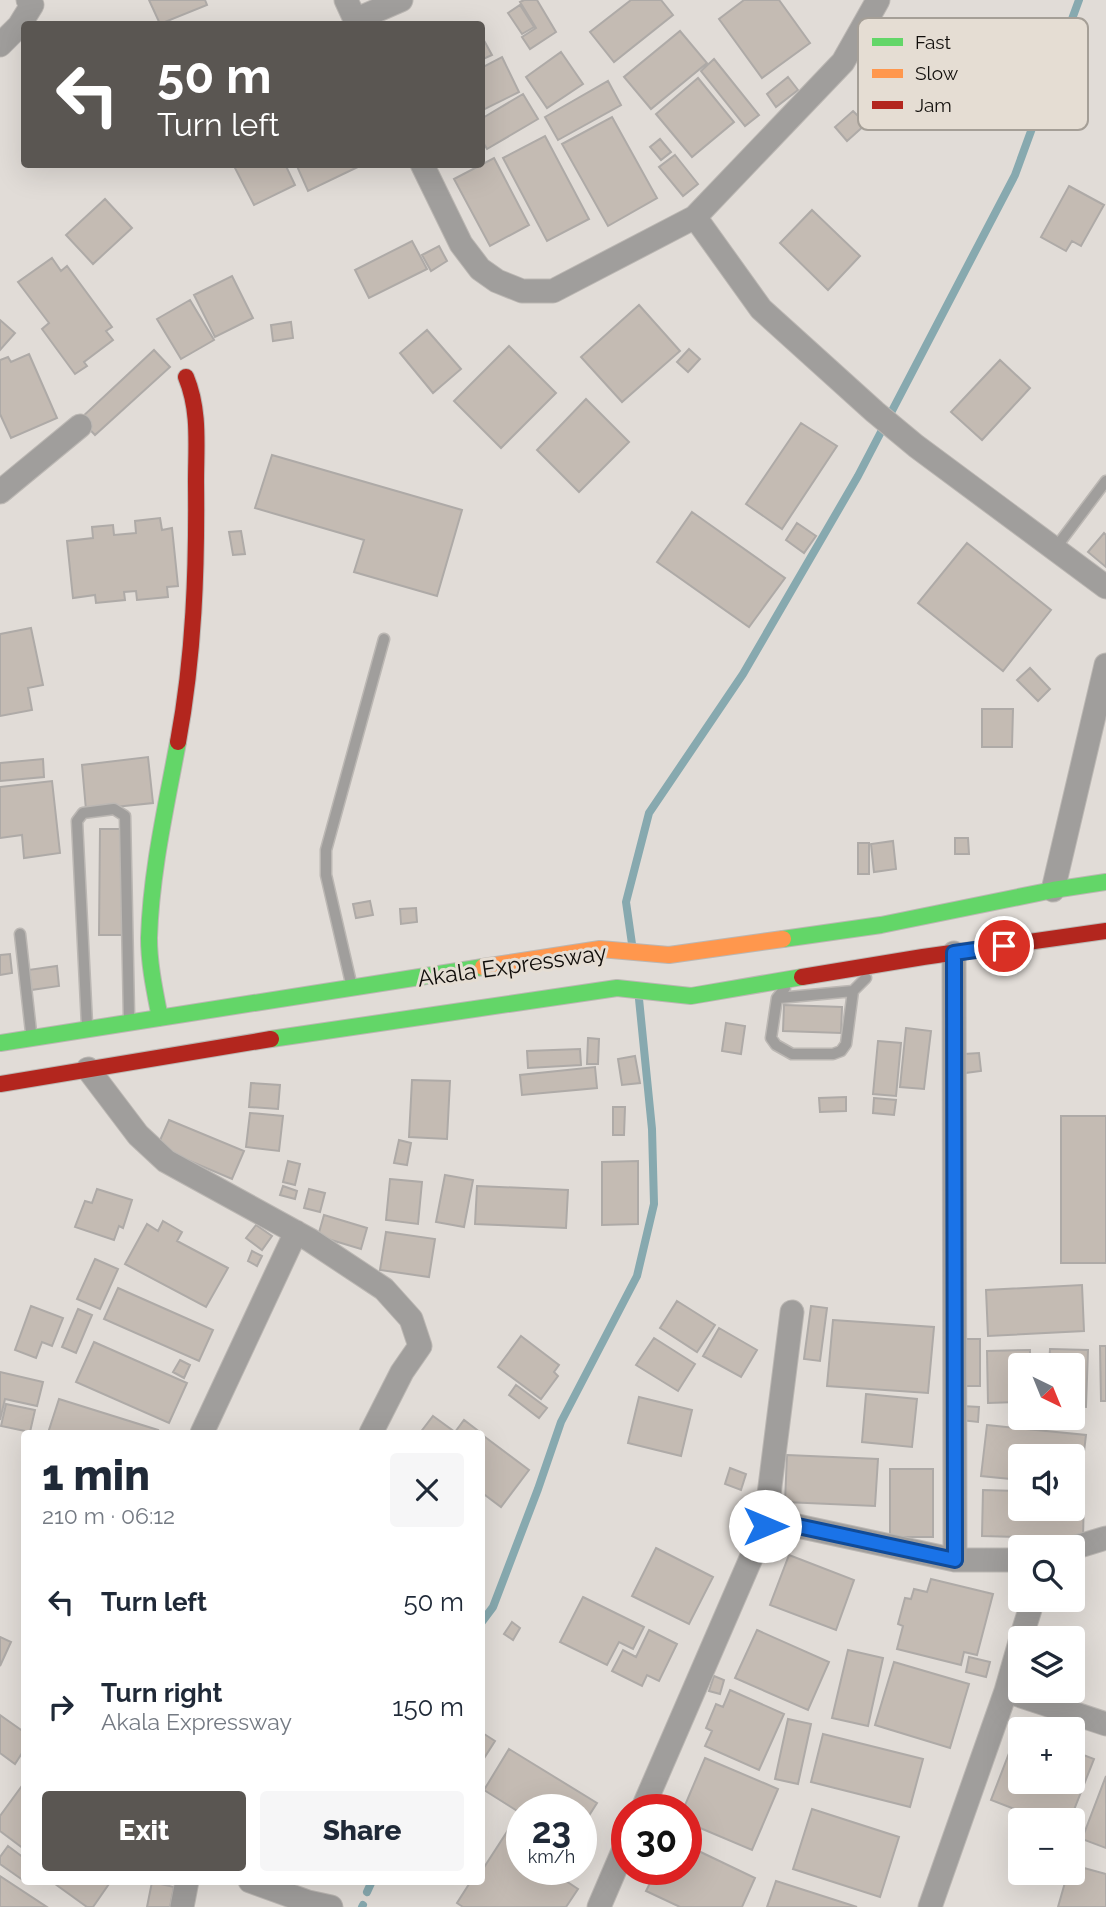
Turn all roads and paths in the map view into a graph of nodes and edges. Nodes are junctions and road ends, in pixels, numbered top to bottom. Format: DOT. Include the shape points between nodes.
graph roads {
  1 [pos="28,0"];
  2 [pos="401,0"];
  3 [pos="878,0"];
  4 [pos="353,15"];
  5 [pos="868,18"];
  6 [pos="22,21"];
  7 [pos="21,23"];
  8 [pos="858,35"];
  9 [pos="0,45"];
  10 [pos="424,168"];
  11 [pos="695,217"];
  12 [pos="186,377"];
  13 [pos="80,426"];
  14 [pos="1106,481"];
  15 [pos="0,492"];
  16 [pos="1054,551"];
  17 [pos="1106,587"];
  18 [pos="384,639"];
  19 [pos="1106,665"];
  20 [pos="1106,882"];
  21 [pos="1053,890"];
  22 [pos="1106,931"];
  23 [pos="20,934"];
  24 [pos="954,953"];
  25 [pos="878,966"];
  26 [pos="791,980"];
  27 [pos="352,988"];
  28 [pos="853,991"];
  29 [pos="778,998"];
  30 [pos="160,1018"];
  31 [pos="129,1023"];
  32 [pos="88,1029"];
  33 [pos="32,1038"];
  34 [pos="0,1043"];
  35 [pos="88,1069"];
  36 [pos="0,1084"];
  37 [pos="296,1232"];
  38 [pos="792,1312"];
  39 [pos="203,1430"];
  40 [pos="372,1430"];
  41 [pos="765,1526"];
  42 [pos="1106,1538"];
  43 [pos="1085,1544"];
  44 [pos="955,1560"];
  45 [pos="1008,1560"];
  46 [pos="1008,1684"];
  47 [pos="1006,1691"];
  48 [pos="1106,1724"];
  49 [pos="649,1794"];
  50 [pos="611,1879"];
  51 [pos="186,1885"];
  52 [pos="261,1885"];
  53 [pos="182,1907"];
  54 [pos="331,1907"];
  55 [pos="599,1907"];
  56 [pos="930,1907"];
  1 -- 6 [label="street" via="32,5"];
  2 -- 4 [label="street"];
  3 -- 5 [label="street"];
  7 -- 9 [label="street"];
  8 -- 11 [label="street" via="843,62"];
  10 -- 11 [label="street" via="461,244 480,269 522,291 553,291"];
  11 -- 16 [label="street" via="761,309 874,412"];
  12 -- 30 [label="main road" via="196,406 197,560 181,726 153,881 149,940"];
  13 -- 15 [label="street"];
  14 -- 16 [label="lane"];
  16 -- 17 [label="street"];
  18 -- 27 [label="lane" via="326,850 326,874"];
  19 -- 21 [label="street"];
  20 -- 21 [label="main road, Akala Expressway"];
  21 -- 27 [label="main road, Akala Expressway" via="881,925 669,956 600,948"];
  22 -- 24 [label="main road, Akala Expressway"];
  23 -- 33 [label="lane"];
  24 -- 25 [label="main road, Akala Expressway"];
  24 -- 44 [label="street"];
  25 -- 26 [label="main road, Akala Expressway"];
  25 -- 28 [label="lane"];
  26 -- 29 [label="lane"];
  26 -- 35 [label="main road, Akala Expressway" via="691,996 617,988"];
  27 -- 30 [label="main road, Akala Expressway"];
  28 -- 29 [label="lane"];
  28 -- 29 [label="lane" via="846,1044 833,1054 792,1055 776,1045 771,1038"];
  30 -- 31 [label="main road, Akala Expressway"];
  31 -- 32 [label="main road, Akala Expressway"];
  31 -- 32 [label="lane" via="125,816 114,809 83,813 77,821"];
  32 -- 33 [label="main road, Akala Expressway"];
  33 -- 34 [label="main road, Akala Expressway"];
  35 -- 36 [label="main road, Akala Expressway"];
  35 -- 37 [label="street" via="138,1135 166,1161"];
  37 -- 39 [label="street"];
  37 -- 40 [label="street" via="384,1289 411,1319 420,1346"];
  38 -- 41 [label="street"];
  41 -- 44 [label="street" via="793,1525"];
  41 -- 49 [label="street"];
  42 -- 43 [label="street"];
  44 -- 45 [label="street"];
  46 -- 47 [label="street"];
  47 -- 48 [label="street"];
  47 -- 56 [label="street"];
  50 -- 55 [label="street"];
  51 -- 53 [label="street"];
  52 -- 54 [label="street"];
}
